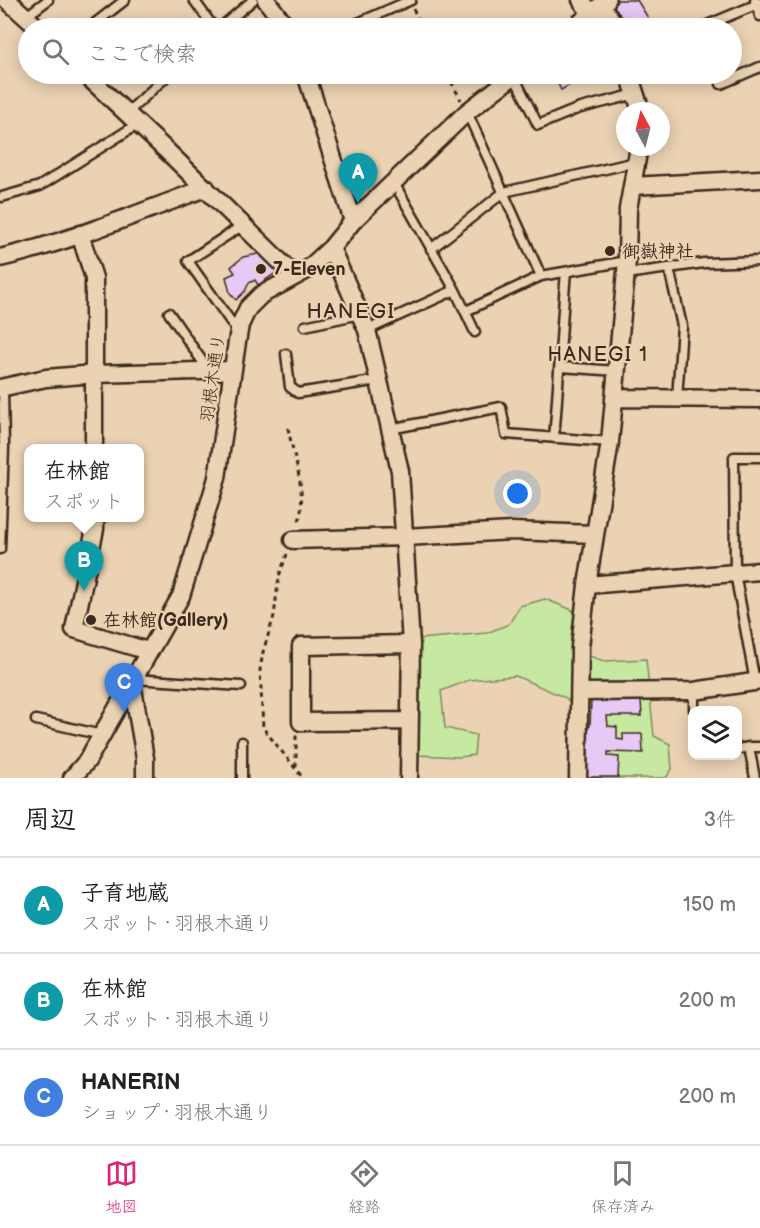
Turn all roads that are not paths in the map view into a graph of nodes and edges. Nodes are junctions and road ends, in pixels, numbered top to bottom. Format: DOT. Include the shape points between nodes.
graph roads {
  1 [pos="7,0"];
  2 [pos="48,0"];
  3 [pos="125,0"];
  4 [pos="194,0"];
  5 [pos="253,0"];
  6 [pos="266,0"];
  7 [pos="581,0"];
  8 [pos="410,1"];
  9 [pos="757,2"];
  10 [pos="600,7"];
  11 [pos="760,16"];
  12 [pos="27,18"];
  13 [pos="35,18"];
  14 [pos="102,18"];
  15 [pos="207,18"];
  16 [pos="232,18"];
  17 [pos="280,18"];
  18 [pos="370,18"];
  19 [pos="586,18"];
  20 [pos="722,18"];
  21 [pos="760,67"];
  22 [pos="742,75"];
  23 [pos="96,84"];
  24 [pos="161,84"];
  25 [pos="309,84"];
  26 [pos="503,84"];
  27 [pos="519,84"];
  28 [pos="632,84"];
  29 [pos="636,94"];
  30 [pos="638,102"];
  31 [pos="467,112"];
  32 [pos="133,119"];
  33 [pos="634,156"];
  34 [pos="638,156"];
  35 [pos="760,179"];
  36 [pos="394,183"];
  37 [pos="632,186"];
  38 [pos="206,188"];
  39 [pos="504,192"];
  40 [pos="3,197"];
  41 [pos="353,221"];
  42 [pos="243,224"];
  43 [pos="80,234"];
  44 [pos="331,248"];
  45 [pos="431,249"];
  46 [pos="0,258"];
  47 [pos="760,261"];
  48 [pos="626,267"];
  49 [pos="669,268"];
  50 [pos="566,272"];
  51 [pos="295,276"];
  52 [pos="541,276"];
  53 [pos="455,290"];
  54 [pos="466,311"];
  55 [pos="169,313"];
  56 [pos="363,322"];
  57 [pos="305,326"];
  58 [pos="475,332"];
  59 [pos="239,333"];
  60 [pos="286,354"];
  61 [pos="561,367"];
  62 [pos="233,370"];
  63 [pos="210,371"];
  64 [pos="617,371"];
  65 [pos="95,374"];
  66 [pos="379,380"];
  67 [pos="2,387"];
  68 [pos="614,398"];
  69 [pos="676,399"];
  70 [pos="760,399"];
  71 [pos="390,429"];
  72 [pos="554,438"];
  73 [pos="610,442"];
  74 [pos="94,444"];
  75 [pos="760,457"];
  76 [pos="95,522"];
  77 [pos="595,534"];
  78 [pos="405,537"];
  79 [pos="293,540"];
  80 [pos="0,549"];
  81 [pos="760,571"];
  82 [pos="735,573"];
  83 [pos="587,585"];
  84 [pos="411,644"];
  85 [pos="148,651"];
  86 [pos="133,681"];
  87 [pos="758,681"];
  88 [pos="241,686"];
  89 [pos="694,691"];
  90 [pos="580,692"];
  91 [pos="694,706"];
  92 [pos="36,720"];
  93 [pos="409,721"];
  94 [pos="102,735"];
  95 [pos="242,742"];
  96 [pos="749,747"];
  97 [pos="760,747"];
  98 [pos="742,748"];
  99 [pos="72,778"];
  100 [pos="144,778"];
  101 [pos="242,778"];
  102 [pos="409,778"];
  103 [pos="578,778"];
  104 [pos="755,778"];
  1 -- 12 [label="street"];
  2 -- 13 [label="lane"];
  3 -- 14 [label="lane"];
  4 -- 15 [label="lane"];
  5 -- 16 [label="lane"];
  6 -- 17 [label="street"];
  7 -- 10 [label="street"];
  8 -- 18 [label="lane"];
  9 -- 11 [label="lane"];
  9 -- 20 [label="lane"];
  10 -- 19 [label="street"];
  21 -- 22 [label="lane"];
  23 -- 32 [label="street"];
  24 -- 32 [label="lane"];
  25 -- 41 [label="street"];
  26 -- 31 [label="street, 羽根木通り"];
  27 -- 29 [label="lane" via="538,125 577,109"];
  28 -- 29 [label="street"];
  29 -- 30 [label="street"];
  31 -- 36 [label="street, 羽根木通り"];
  31 -- 39 [label="lane"];
  32 -- 38 [label="street"];
  32 -- 40 [label="lane" via="40,186"];
  33 -- 39 [label="lane"];
  34 -- 37 [label="street"];
  35 -- 37 [label="street"];
  36 -- 41 [label="street, 羽根木通り"];
  36 -- 45 [label="lane"];
  37 -- 48 [label="street"];
  38 -- 42 [label="street"];
  38 -- 43 [label="street"];
  39 -- 45 [label="lane"];
  39 -- 52 [label="lane"];
  41 -- 44 [label="street, 羽根木通り"];
  42 -- 51 [label="street"];
  42 -- 59 [label="lane" via="188,261"];
  43 -- 46 [label="street"];
  43 -- 65 [label="street" via="94,278"];
  44 -- 51 [label="street, 羽根木通り"];
  44 -- 56 [label="street"];
  45 -- 53 [label="lane"];
  47 -- 49 [label="lane"];
  48 -- 49 [label="lane"];
  48 -- 50 [label="lane"];
  48 -- 64 [label="street"];
  49 -- 69 [label="lane" via="682,326"];
  50 -- 52 [label="lane"];
  50 -- 61 [label="lane"];
  51 -- 59 [label="street, 羽根木通り" via="261,295 248,308"];
  52 -- 54 [label="lane"];
  53 -- 54 [label="lane"];
  53 -- 56 [label="lane"];
  54 -- 58 [label="lane"];
  55 -- 63 [label="lane"];
  56 -- 57 [label="lane"];
  56 -- 66 [label="street"];
  59 -- 62 [label="street, 羽根木通り"];
  60 -- 66 [label="lane" via="290,387 298,393"];
  61 -- 64 [label="lane"];
  61 -- 72 [label="lane"];
  62 -- 63 [label="street"];
  62 -- 85 [label="street, 羽根木通り" via="217,478 181,596"];
  63 -- 65 [label="street"];
  64 -- 68 [label="street"];
  65 -- 67 [label="street"];
  65 -- 74 [label="street"];
  66 -- 71 [label="street"];
  67 -- 80 [label="lane"];
  68 -- 69 [label="street"];
  68 -- 73 [label="street"];
  69 -- 70 [label="street"];
  71 -- 72 [label="lane" via="501,407 506,435"];
  71 -- 78 [label="street" via="400,471"];
  72 -- 73 [label="lane"];
  73 -- 77 [label="street"];
  75 -- 82 [label="lane" via="734,457"];
  76 -- 85 [label="street" via="74,629"];
  77 -- 78 [label="street" via="512,531"];
  77 -- 83 [label="street"];
  78 -- 79 [label="street"];
  78 -- 84 [label="street"];
  81 -- 82 [label="street"];
  82 -- 83 [label="street"];
  82 -- 87 [label="lane"];
  83 -- 90 [label="street"];
  84 -- 93 [label="street"];
  84 -- 93 [label="street" via="301,646 301,722"];
  85 -- 86 [label="street, 羽根木通り"];
  86 -- 88 [label="lane"];
  86 -- 94 [label="street, 羽根木通り"];
  86 -- 100 [label="street" via="145,758"];
  87 -- 89 [label="street"];
  89 -- 90 [label="street"];
  89 -- 91 [label="lane"];
  90 -- 103 [label="street"];
  92 -- 94 [label="lane"];
  93 -- 102 [label="street"];
  94 -- 99 [label="street, 羽根木通り" via="87,762"];
  95 -- 101 [label="lane"];
  96 -- 97 [label="lane"];
  96 -- 98 [label="lane"];
  96 -- 104 [label="lane"];
}
